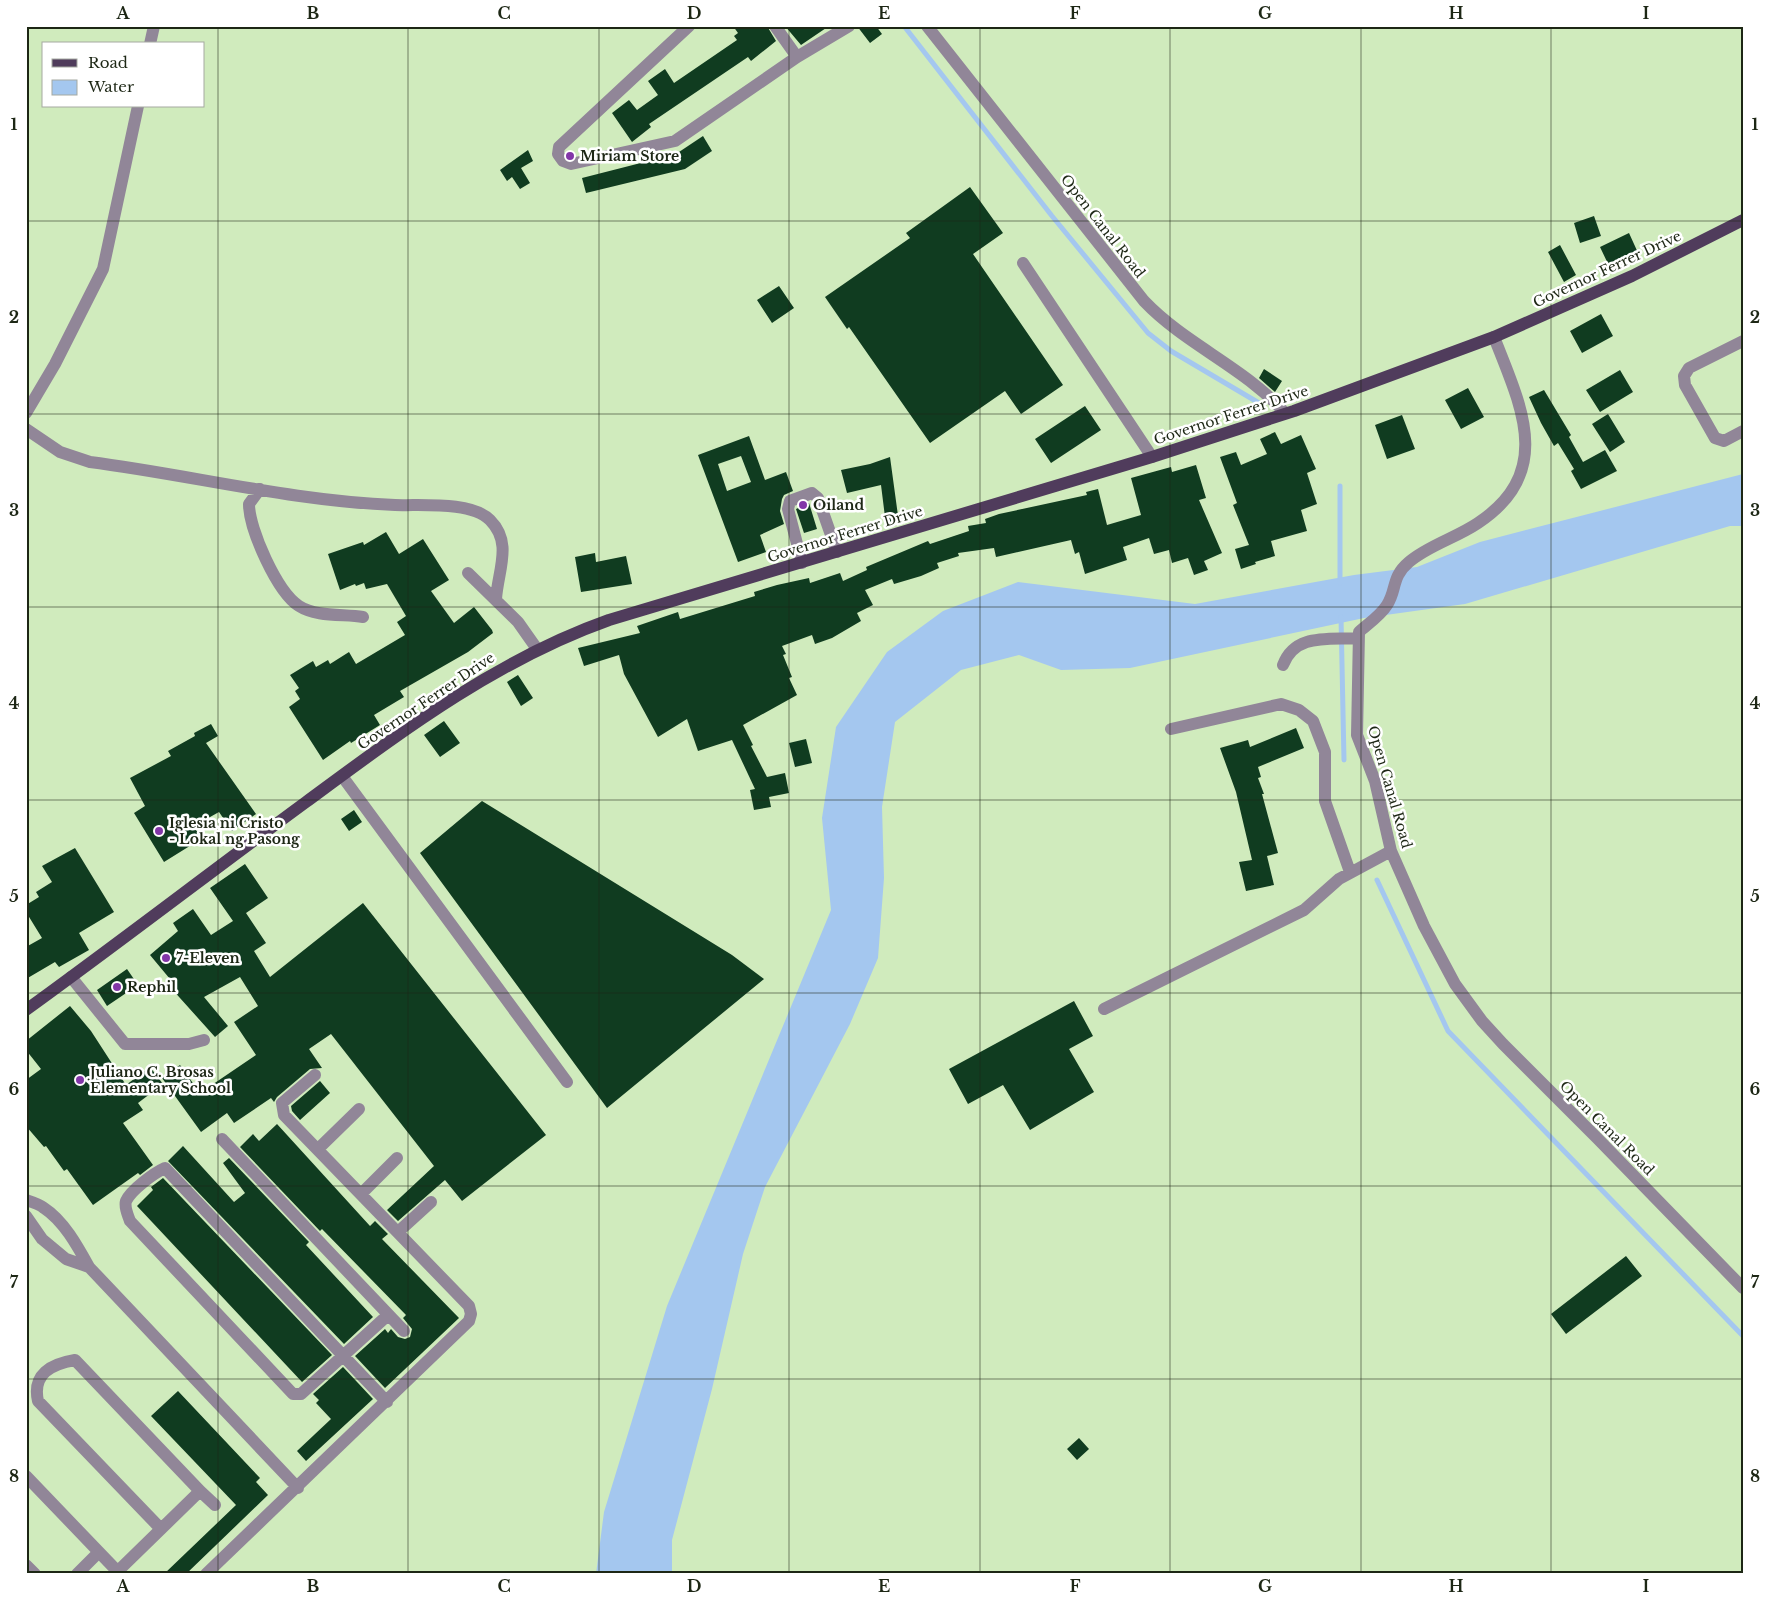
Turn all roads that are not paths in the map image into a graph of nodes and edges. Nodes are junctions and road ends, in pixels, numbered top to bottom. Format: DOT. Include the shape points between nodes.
graph roads {
  1 [pos="154,26"];
  2 [pos="689,26"];
  3 [pos="775,26"];
  4 [pos="849,26"];
  5 [pos="927,26"];
  6 [pos="150,42"];
  7 [pos="797,57"];
  8 [pos="138,108"];
  9 [pos="1743,220"];
  10 [pos="1023,263"];
  11 [pos="1494,338"];
  12 [pos="1743,341"];
  13 [pos="1284,412"];
  14 [pos="26,413"];
  15 [pos="26,429"];
  16 [pos="1743,431"];
  17 [pos="1152,457"];
  18 [pos="260,489"];
  19 [pos="837,552"];
  20 [pos="802,563"];
  21 [pos="468,573"];
  22 [pos="496,599"];
  23 [pos="363,617"];
  24 [pos="1358,638"];
  25 [pos="537,649"];
  26 [pos="1283,665"];
  27 [pos="1171,729"];
  28 [pos="342,776"];
  29 [pos="1391,851"];
  30 [pos="1350,872"];
  31 [pos="71,977"];
  32 [pos="1104,1009"];
  33 [pos="26,1010"];
  34 [pos="204,1040"];
  35 [pos="315,1075"];
  36 [pos="567,1082"];
  37 [pos="359,1109"];
  38 [pos="222,1138"];
  39 [pos="318,1149"];
  40 [pos="397,1158"];
  41 [pos="362,1193"];
  42 [pos="26,1200"];
  43 [pos="431,1202"];
  44 [pos="26,1216"];
  45 [pos="398,1232"];
  46 [pos="89,1267"];
  47 [pos="1743,1288"];
  48 [pos="388,1314"];
  49 [pos="404,1331"];
  50 [pos="344,1357"];
  51 [pos="387,1402"];
  52 [pos="26,1476"];
  53 [pos="298,1488"];
  54 [pos="200,1491"];
  55 [pos="215,1505"];
  56 [pos="161,1530"];
  57 [pos="99,1552"];
  58 [pos="26,1565"];
  59 [pos="119,1572"];
  60 [pos="35,1574"];
  61 [pos="78,1574"];
  62 [pos="206,1574"];
  1 -- 6 [label="street"];
  2 -- 7 [label="street" via="559,147 558,154 563,161 571,164 675,142"];
  3 -- 7 [label="street"];
  4 -- 7 [label="street"];
  5 -- 13 [label="street, Open Canal Road" via="1144,301 1174,329 1262,389"];
  8 -- 14 [label="street" via="103,269"];
  9 -- 11 [label="main road, Governor Ferrer Drive" via="1632,276"];
  10 -- 17 [label="street"];
  11 -- 13 [label="main road, Governor Ferrer Drive"];
  11 -- 24 [label="street" via="1526,428 1523,468 1509,495 1488,516 1404,566 1385,608 1360,632"];
  12 -- 16 [label="street" via="1689,368 1684,376 1685,385 1715,438 1724,441"];
  13 -- 17 [label="main road, Governor Ferrer Drive"];
  15 -- 18 [label="street" via="60,452 90,462"];
  17 -- 19 [label="main road, Governor Ferrer Drive"];
  18 -- 22 [label="street" via="340,503 476,511 490,520 503,540"];
  18 -- 23 [label="street" via="249,504 251,522 288,597 315,613"];
  19 -- 20 [label="main road, Governor Ferrer Drive"];
  19 -- 20 [label="street" via="818,498 812,494 790,501 788,509"];
  20 -- 25 [label="main road, Governor Ferrer Drive" via="609,620"];
  21 -- 22 [label="street"];
  22 -- 25 [label="street" via="524,628"];
  24 -- 26 [label="street" via="1296,644"];
  24 -- 29 [label="street, Open Canal Road" via="1358,735 1375,781"];
  25 -- 28 [label="main road, Governor Ferrer Drive" via="449,700"];
  27 -- 30 [label="street" via="1281,704 1306,715 1312,721 1325,752 1325,800"];
  28 -- 31 [label="main road, Governor Ferrer Drive"];
  28 -- 36 [label="street"];
  29 -- 30 [label="street"];
  29 -- 47 [label="street, Open Canal Road" via="1443,963 1477,1016"];
  30 -- 32 [label="street" via="1304,910"];
  31 -- 33 [label="main road, Governor Ferrer Drive"];
  31 -- 34 [label="street" via="125,1044 189,1044"];
  35 -- 39 [label="street" via="282,1103 281,1109"];
  37 -- 39 [label="street"];
  38 -- 48 [label="street"];
  39 -- 41 [label="street"];
  40 -- 41 [label="street"];
  41 -- 45 [label="street"];
  42 -- 46 [label="street" via="44,1208 59,1223"];
  43 -- 45 [label="street"];
  44 -- 46 [label="street" via="42,1239 66,1259"];
  45 -- 51 [label="street" via="469,1306 472,1314 469,1321"];
  46 -- 53 [label="street"];
  48 -- 49 [label="street"];
  48 -- 50 [label="street"];
  50 -- 50 [label="street" via="301,1394 293,1394 130,1220 126,1201 153,1173 165,1168"];
  50 -- 51 [label="street"];
  51 -- 53 [label="street"];
  52 -- 57 [label="street"];
  53 -- 62 [label="street"];
  54 -- 55 [label="street"];
  54 -- 56 [label="street"];
  54 -- 56 [label="street" via="75,1360 58,1363 40,1377 35,1388 38,1401"];
  56 -- 59 [label="street"];
  57 -- 59 [label="street"];
  57 -- 61 [label="street"];
  58 -- 60 [label="street"];
}
